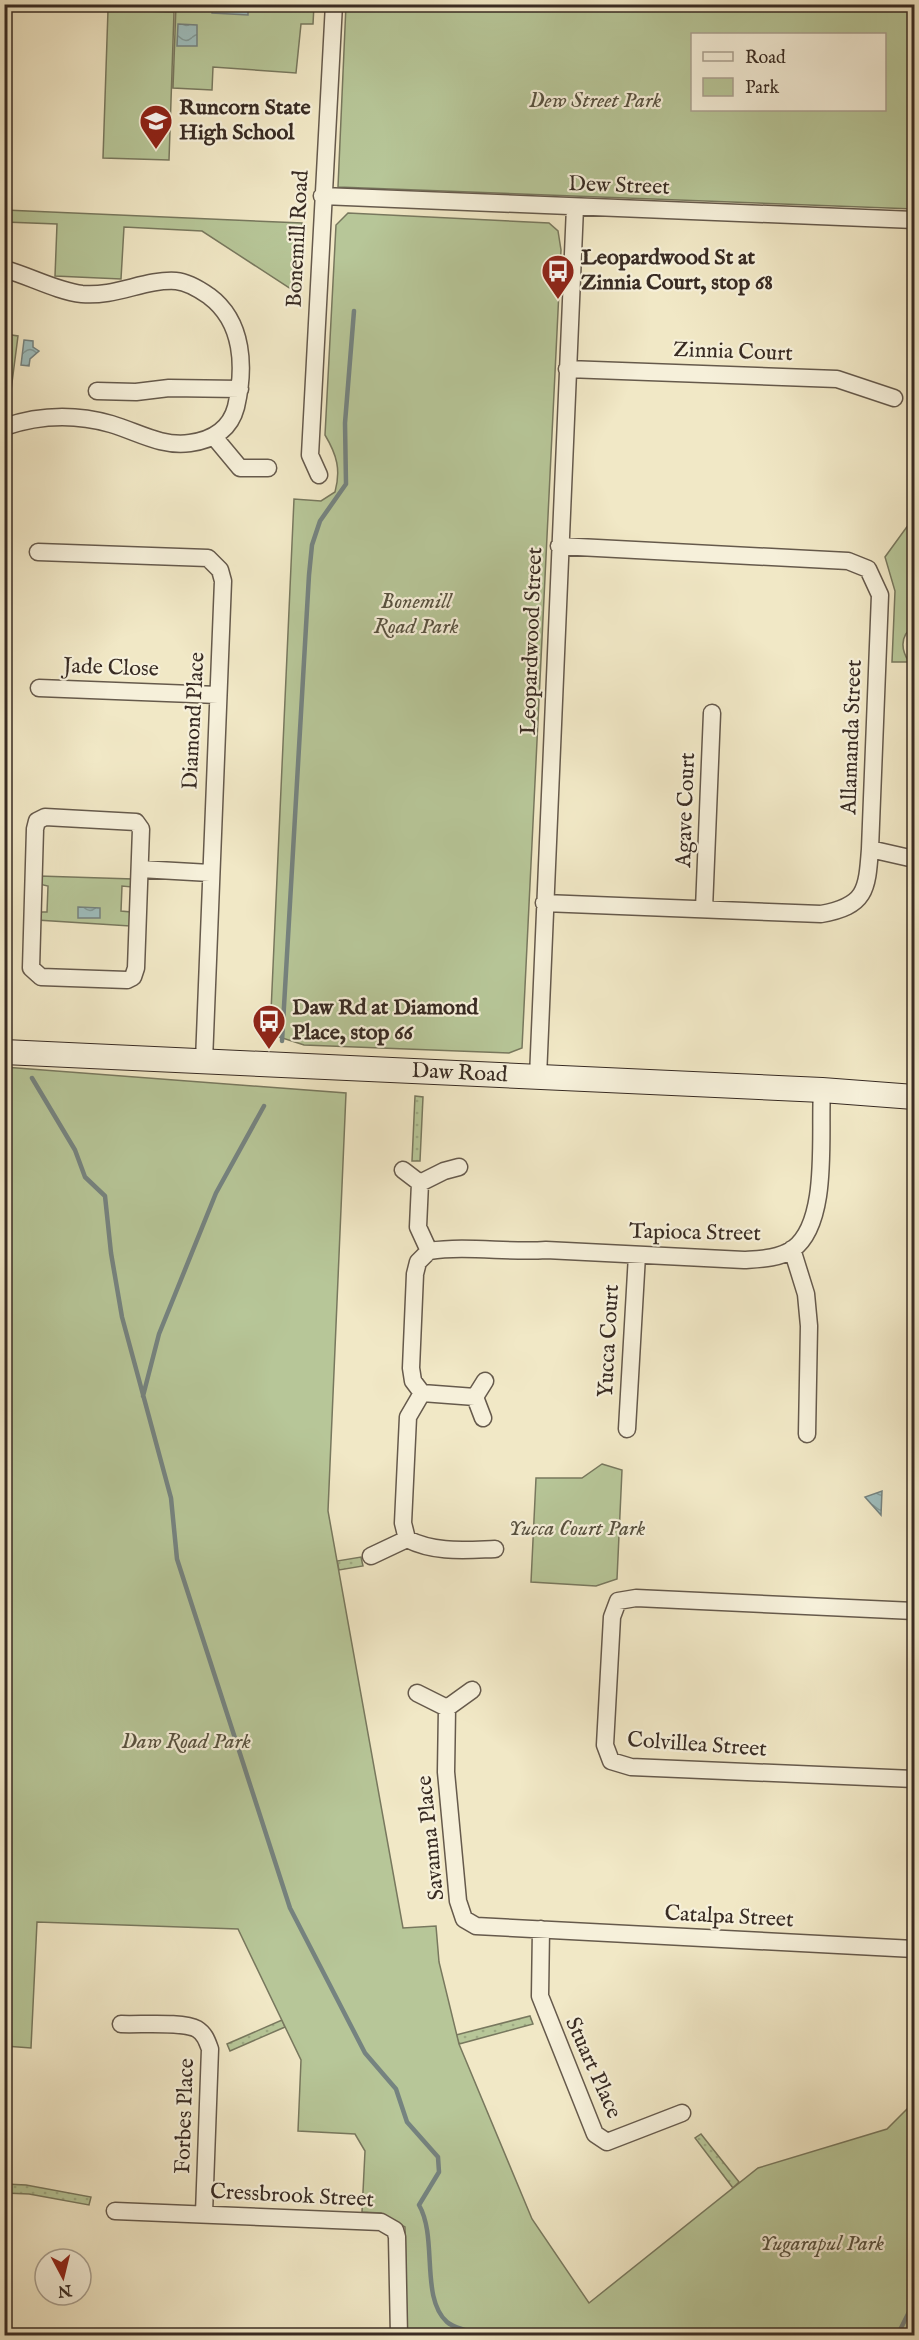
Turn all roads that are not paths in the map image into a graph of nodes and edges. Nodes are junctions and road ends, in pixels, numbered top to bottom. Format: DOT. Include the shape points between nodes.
graph roads {
  1 [pos="334,4"];
  2 [pos="322,196"];
  3 [pos="575,207"];
  4 [pos="915,220"];
  5 [pos="4,269"];
  6 [pos="567,369"];
  7 [pos="240,389"];
  8 [pos="97,391"];
  9 [pos="894,398"];
  10 [pos="4,427"];
  11 [pos="214,438"];
  12 [pos="268,468"];
  13 [pos="319,475"];
  14 [pos="559,546"];
  15 [pos="38,552"];
  16 [pos="39,688"];
  17 [pos="218,695"];
  18 [pos="712,713"];
  19 [pos="870,849"];
  20 [pos="915,859"];
  21 [pos="140,869"];
  22 [pos="210,873"];
  23 [pos="544,903"];
  24 [pos="704,909"];
  25 [pos="4,1052"];
  26 [pos="204,1061"];
  27 [pos="538,1077"];
  28 [pos="822,1090"];
  29 [pos="915,1097"];
  30 [pos="459,1167"];
  31 [pos="403,1170"];
  32 [pos="420,1183"];
  33 [pos="792,1249"];
  34 [pos="429,1251"];
  35 [pos="637,1255"];
  36 [pos="485,1381"];
  37 [pos="422,1393"];
  38 [pos="475,1397"];
  39 [pos="483,1418"];
  40 [pos="627,1430"];
  41 [pos="807,1434"];
  42 [pos="407,1539"];
  43 [pos="495,1550"];
  44 [pos="371,1556"];
  45 [pos="915,1611"];
  46 [pos="472,1690"];
  47 [pos="417,1693"];
  48 [pos="447,1708"];
  49 [pos="915,1779"];
  50 [pos="541,1929"];
  51 [pos="915,1949"];
  52 [pos="121,2024"];
  53 [pos="682,2114"];
  54 [pos="115,2211"];
  55 [pos="204,2213"];
  56 [pos="399,2336"];
  1 -- 2 [label="street, Bonemill Road"];
  2 -- 3 [label="street, Dew Street"];
  2 -- 13 [label="street, Bonemill Road" via="310,455"];
  3 -- 4 [label="street, Dew Street"];
  3 -- 6 [label="street, Leopardwood Street"];
  5 -- 7 [label="street" via="81,294 124,292 177,281 196,287 217,302 230,319 240,344"];
  6 -- 9 [label="street, Zinnia Court" via="837,379"];
  6 -- 14 [label="street, Leopardwood Street"];
  7 -- 8 [label="street"];
  7 -- 11 [label="street" via="233,417"];
  10 -- 11 [label="street" via="49,417 82,417 113,424 157,442 188,443"];
  11 -- 12 [label="street" via="240,468"];
  14 -- 19 [label="street, Allamanda Street" via="848,561 868,569 880,595"];
  14 -- 23 [label="street, Leopardwood Street"];
  15 -- 17 [label="street, Diamond Place" via="208,558 220,570 223,580"];
  16 -- 17 [label="street, Jade Close"];
  17 -- 22 [label="street, Diamond Place"];
  18 -- 24 [label="street, Agave Court"];
  19 -- 20 [label="street"];
  19 -- 24 [label="street, Allamanda Street" via="867,885 844,910 821,914"];
  21 -- 21 [label="street" via="133,977 116,980 35,974 31,968 37,821 45,817 136,822 141,829"];
  21 -- 22 [label="street"];
  22 -- 26 [label="street, Diamond Place"];
  23 -- 24 [label="street, Allamanda Street"];
  23 -- 27 [label="street, Leopardwood Street"];
  25 -- 26 [label="street, Daw Road"];
  26 -- 27 [label="street, Daw Road"];
  27 -- 28 [label="street, Daw Road"];
  28 -- 29 [label="street, Daw Road"];
  28 -- 33 [label="street, Tapioca Street" via="814,1220 806,1236"];
  30 -- 32 [label="street"];
  31 -- 32 [label="street"];
  32 -- 34 [label="street" via="418,1227"];
  33 -- 35 [label="street, Tapioca Street" via="770,1258 744,1260"];
  33 -- 41 [label="street" via="806,1294 810,1326"];
  34 -- 35 [label="street, Tapioca Street" via="446,1248"];
  34 -- 37 [label="street" via="418,1262 415,1274 411,1368 413,1381"];
  35 -- 40 [label="street, Yucca Court"];
  36 -- 38 [label="street"];
  37 -- 38 [label="street"];
  37 -- 42 [label="street" via="408,1417 403,1523"];
  38 -- 39 [label="street"];
  42 -- 43 [label="street" via="437,1550"];
  42 -- 44 [label="street"];
  45 -- 49 [label="street, Colvillea Street" via="618,1601 612,1617 605,1745 611,1761 631,1767"];
  46 -- 48 [label="street"];
  47 -- 48 [label="street"];
  48 -- 50 [label="street, Savanna Place" via="447,1797 458,1901 464,1919 476,1926"];
  50 -- 51 [label="street, Catalpa Street"];
  50 -- 53 [label="street, Stuart Place" via="540,1996 595,2134 607,2142"];
  52 -- 55 [label="street, Forbes Place" via="196,2028 210,2049"];
  54 -- 55 [label="street, Cressbrook Street"];
  55 -- 56 [label="street, Cressbrook Street" via="389,2225 395,2230 399,2253"];
}
